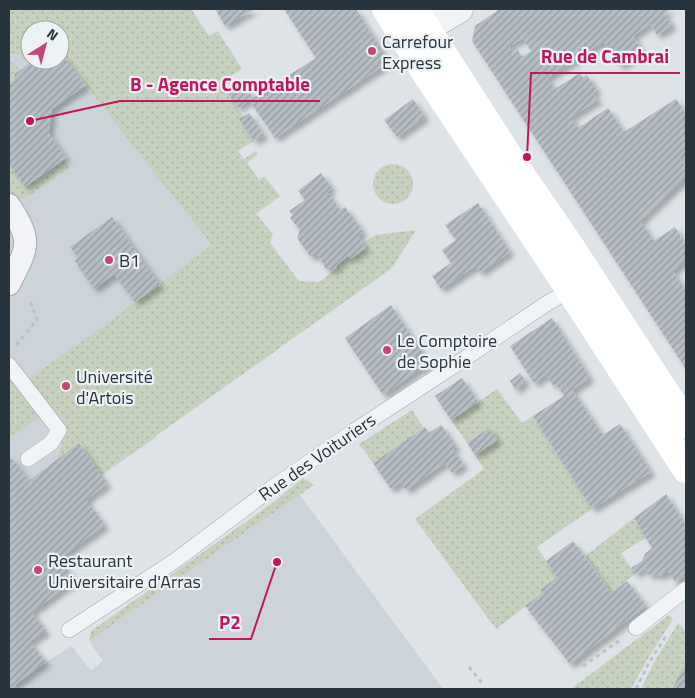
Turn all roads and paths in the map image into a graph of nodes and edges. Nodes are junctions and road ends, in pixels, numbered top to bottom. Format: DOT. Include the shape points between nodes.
graph roads {
  1 [pos="386,9"];
  2 [pos="459,9"];
  3 [pos="415,26"];
  4 [pos="9,205"];
  5 [pos="10,282"];
  6 [pos="570,290"];
  7 [pos="14,347"];
  8 [pos="9,366"];
  9 [pos="686,424"];
  10 [pos="28,459"];
  11 [pos="686,469"];
  12 [pos="680,594"];
  13 [pos="636,628"];
  14 [pos="68,630"];
  15 [pos="583,666"];
  16 [pos="469,667"];
  17 [pos="482,683"];
  18 [pos="636,689"];
  1 -- 3 [label="main road"];
  2 -- 3 [label="street"];
  3 -- 6 [label="main road"];
  3 -- 9 [label="main road" via="566,240"];
  4 -- 5 [label="street" via="26,239 22,260"];
  5 -- 7 [label="path" via="28,295 37,320"];
  6 -- 11 [label="main road"];
  6 -- 14 [label="lane, Rue des Voituriers" via="350,433 176,560"];
  8 -- 10 [label="lane" via="59,430 51,443"];
  12 -- 13 [label="lane"];
  12 -- 18 [label="path" via="675,621"];
  13 -- 15 [label="path"];
  16 -- 17 [label="path"];
}
